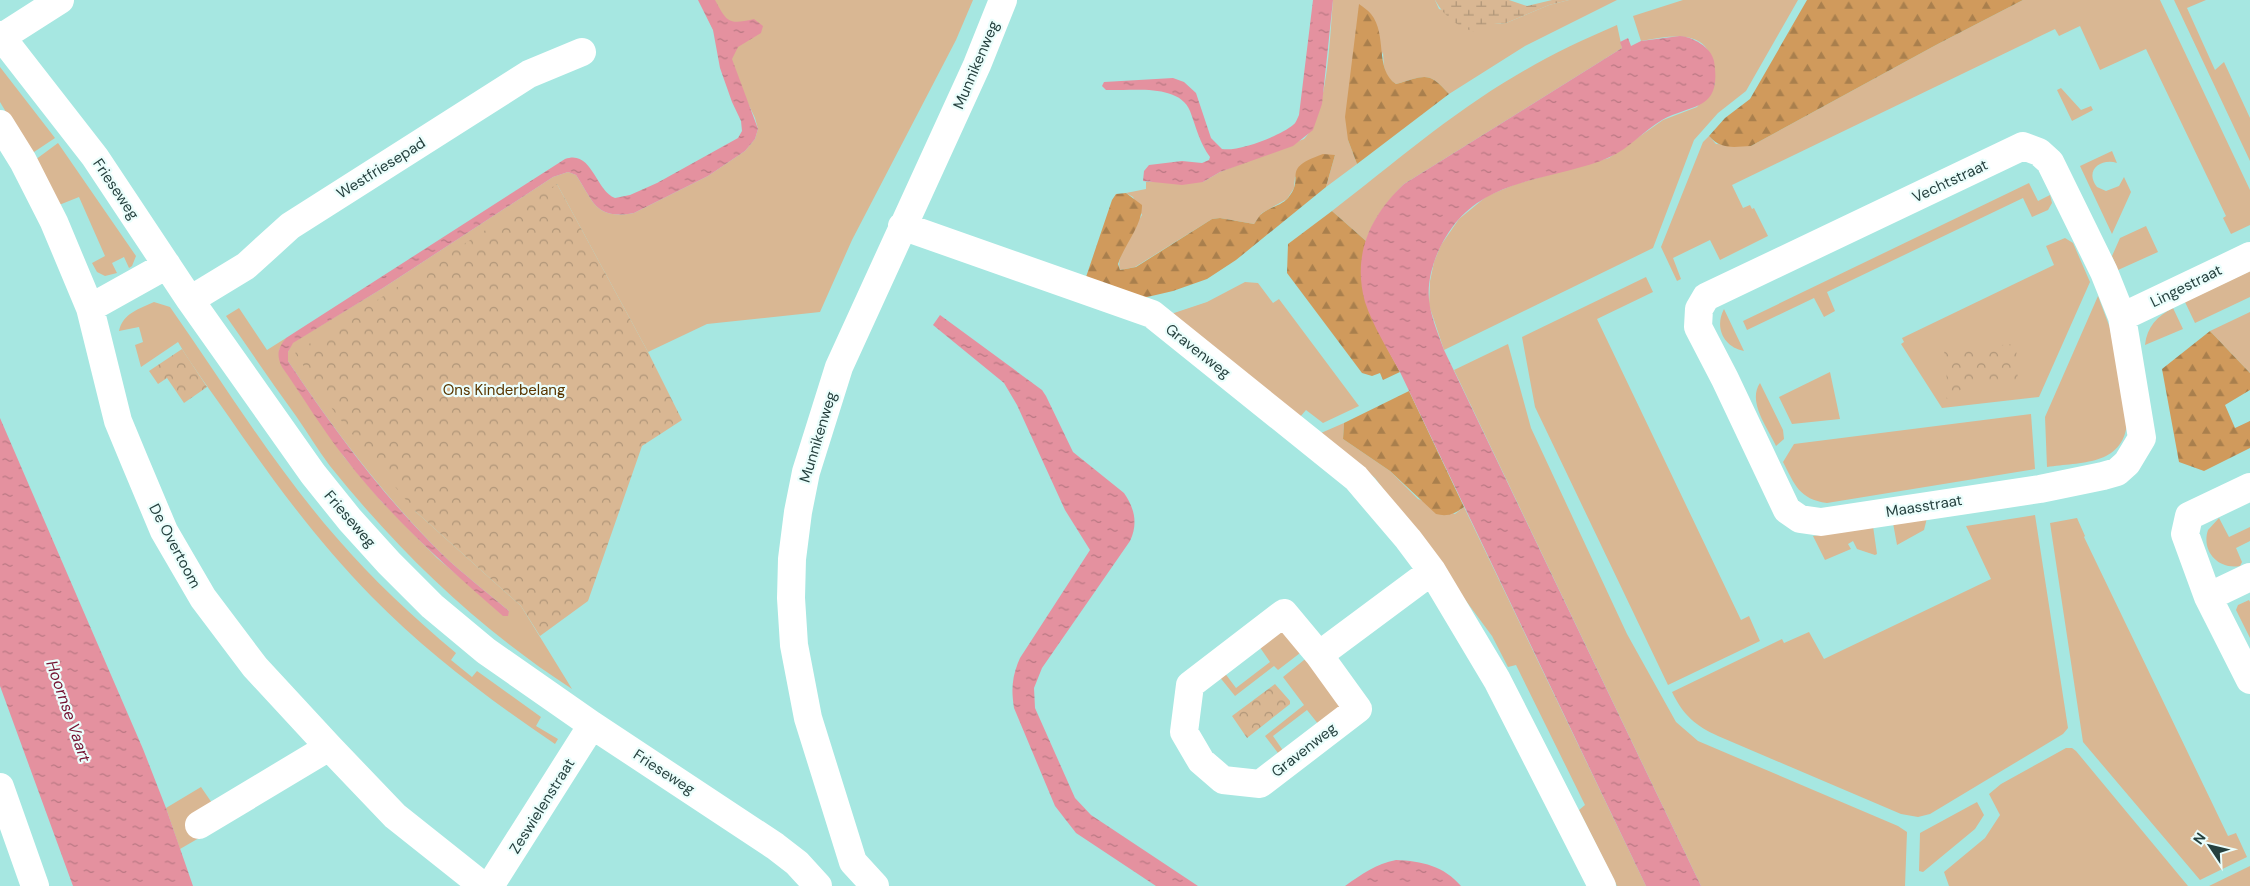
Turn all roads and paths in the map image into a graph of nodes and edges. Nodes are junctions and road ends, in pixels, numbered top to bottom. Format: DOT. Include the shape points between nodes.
graph roads {
  1 [pos="60,0"];
  2 [pos="1003,0"];
  3 [pos="1,36"];
  4 [pos="582,52"];
  5 [pos="0,124"];
  6 [pos="902,226"];
  7 [pos="2250,256"];
  8 [pos="167,265"];
  9 [pos="190,300"];
  10 [pos="90,308"];
  11 [pos="1699,310"];
  12 [pos="2122,317"];
  13 [pos="2250,486"];
  14 [pos="1432,571"];
  15 [pos="2250,578"];
  16 [pos="2208,597"];
  17 [pos="1319,655"];
  18 [pos="2250,680"];
  19 [pos="592,725"];
  20 [pos="328,747"];
  21 [pos="0,787"];
  22 [pos="199,825"];
  23 [pos="853,862"];
  24 [pos="34,886"];
  25 [pos="483,886"];
  26 [pos="490,886"];
  27 [pos="818,886"];
  28 [pos="823,886"];
  29 [pos="875,886"];
  30 [pos="1602,886"];
  1 -- 3 [label="street"];
  2 -- 6 [label="street, Munnikenweg" via="977,65"];
  3 -- 8 [label="street, Frieseweg" via="85,144"];
  4 -- 9 [label="street, Westfriesepad" via="529,74 290,226 246,266"];
  5 -- 10 [label="street, De Overtoom" via="54,222"];
  6 -- 14 [label="street, Gravenweg" via="1152,314 1356,478"];
  6 -- 23 [label="street, Munnikenweg" via="840,368 806,472 792,559 794,645 808,718"];
  7 -- 12 [label="street, Lingestraat"];
  8 -- 9 [label="street, Frieseweg"];
  8 -- 10 [label="street"];
  9 -- 19 [label="street, Frieseweg" via="313,474 389,562 432,606 486,651"];
  10 -- 20 [label="street, De Overtoom" via="118,421 164,531 224,628"];
  11 -- 12 [label="street, Vechtstraat" via="1706,297 2023,146 2039,152 2050,162 2100,263"];
  11 -- 12 [label="street, Maasstraat" via="1698,327 1787,510 1800,519 1821,522 2040,489 2117,472 2135,452 2142,438"];
  13 -- 16 [label="street" via="2189,516 2185,534"];
  14 -- 17 [label="street"];
  14 -- 30 [label="street, Gravenweg" via="1497,680"];
  15 -- 16 [label="street"];
  16 -- 18 [label="street"];
  17 -- 17 [label="street, Gravenweg" via="1358,709 1260,784 1223,780 1200,761 1184,732 1190,685 1284,614"];
  19 -- 26 [label="street, Zeswielenstraat"];
  19 -- 27 [label="street, Frieseweg" via="775,846 797,863"];
  20 -- 22 [label="street"];
  20 -- 25 [label="street, De Overtoom" via="395,816"];
  21 -- 24 [label="street"];
  23 -- 28 [label="street"];
  23 -- 29 [label="street"];
}
